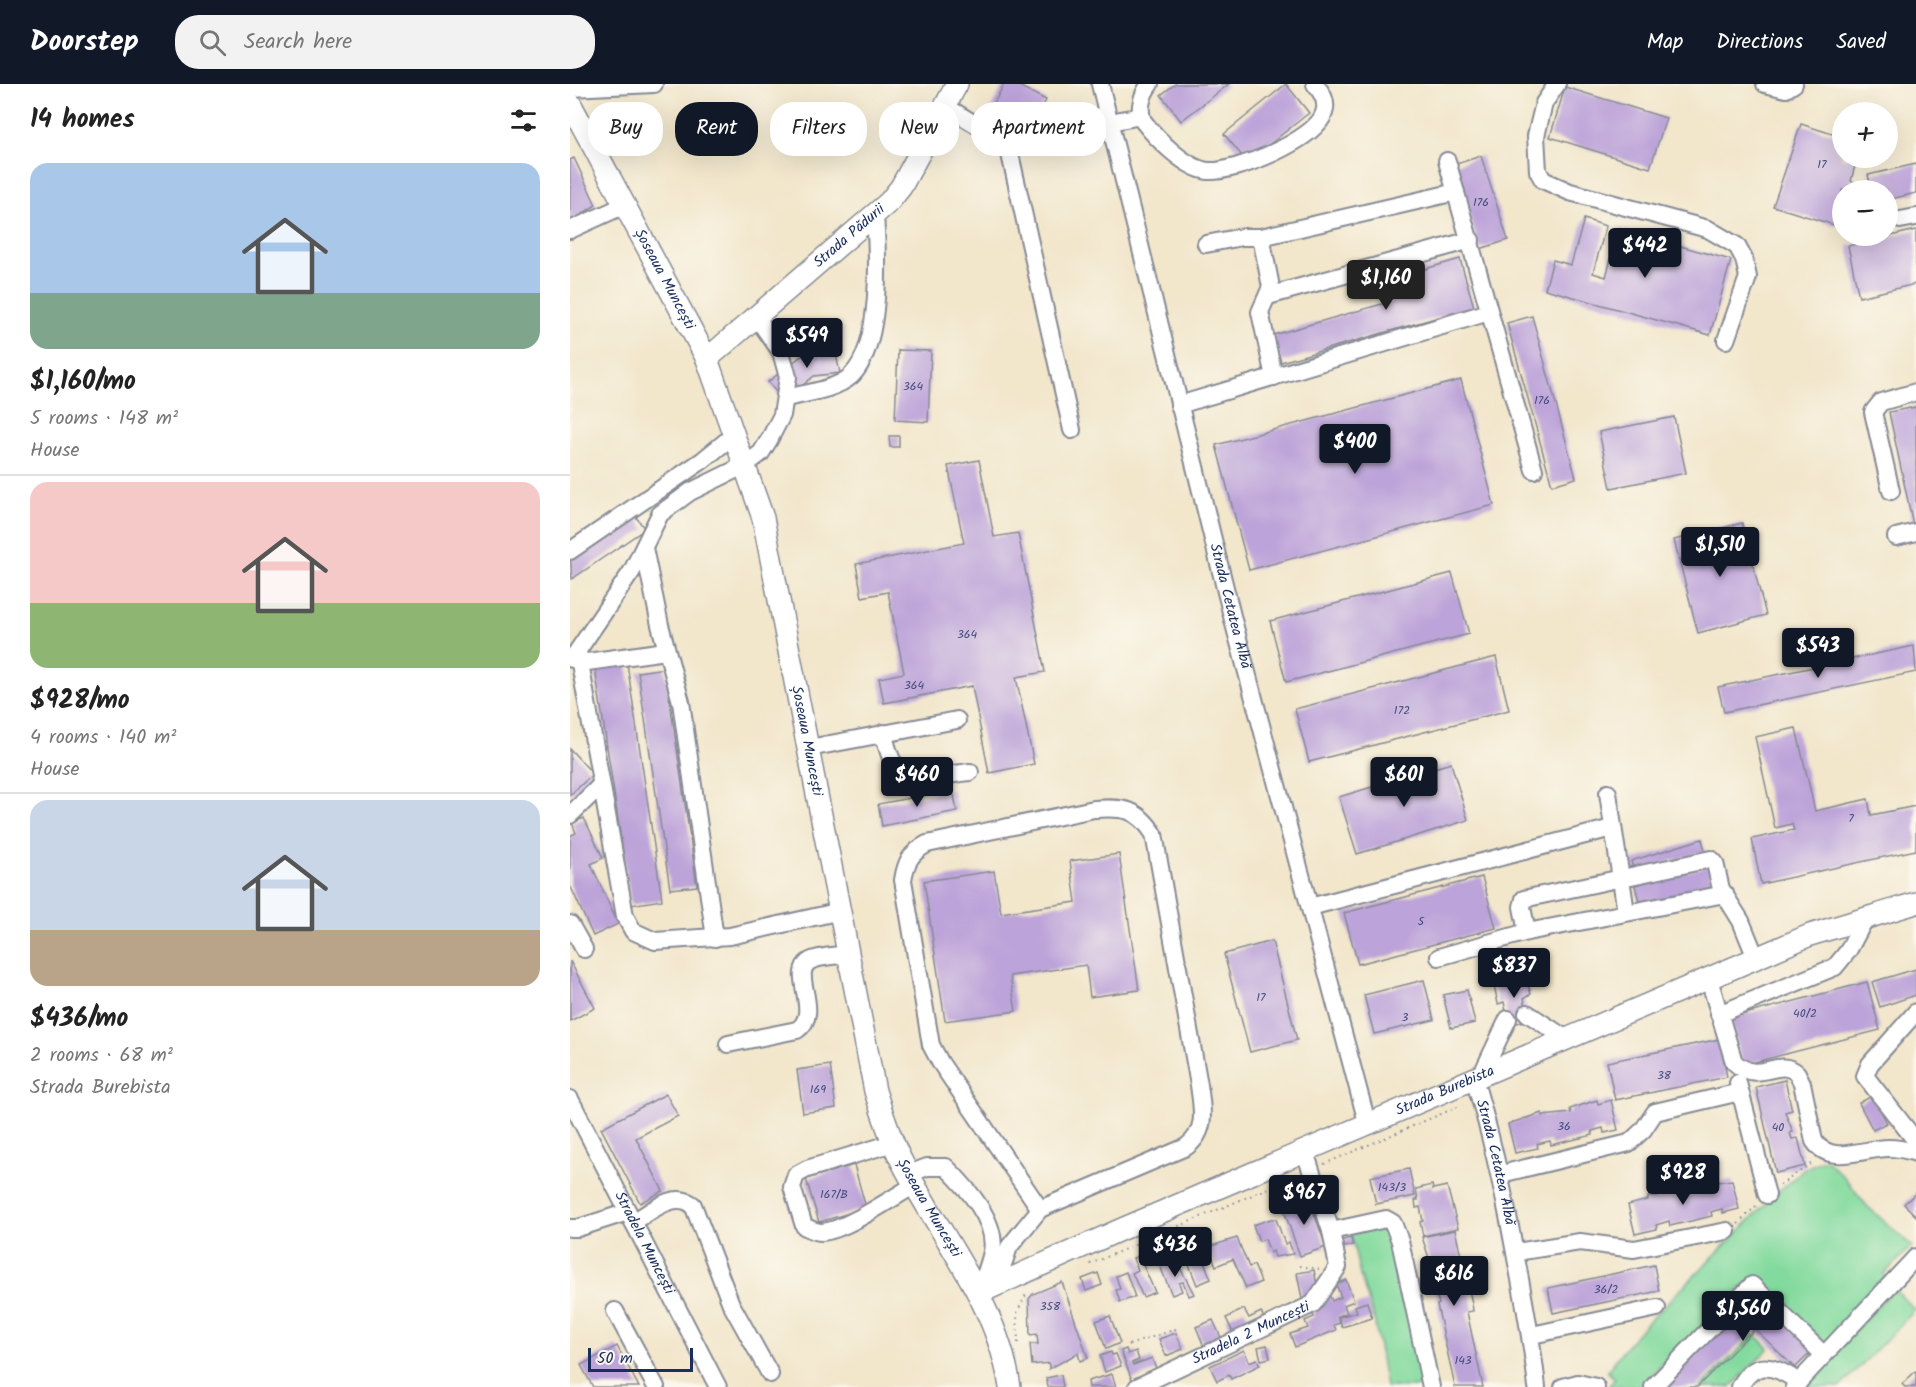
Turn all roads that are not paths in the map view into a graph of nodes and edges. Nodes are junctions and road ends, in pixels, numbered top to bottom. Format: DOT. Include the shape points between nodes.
graph roads {
  1 [pos="654,84"];
  2 [pos="957,84"];
  3 [pos="1100,84"];
  4 [pos="1150,84"];
  5 [pos="1315,84"];
  6 [pos="1557,84"];
  7 [pos="1765,84"];
  8 [pos="1794,84"];
  9 [pos="570,88"];
  10 [pos="947,102"];
  11 [pos="570,103"];
  12 [pos="959,114"];
  13 [pos="1141,116"];
  14 [pos="1110,122"];
  15 [pos="918,156"];
  16 [pos="1447,161"];
  17 [pos="1456,192"];
  18 [pos="625,205"];
  19 [pos="875,216"];
  20 [pos="570,230"];
  21 [pos="1261,237"];
  22 [pos="1471,240"];
  23 [pos="1206,244"];
  24 [pos="1268,296"];
  25 [pos="1490,312"];
  26 [pos="756,315"];
  27 [pos="1726,340"];
  28 [pos="706,359"];
  29 [pos="1274,377"];
  30 [pos="1916,392"];
  31 [pos="786,398"];
  32 [pos="1179,405"];
  33 [pos="1072,430"];
  34 [pos="735,434"];
  35 [pos="746,465"];
  36 [pos="1534,470"];
  37 [pos="1891,491"];
  38 [pos="1916,532"];
  39 [pos="1896,537"];
  40 [pos="644,548"];
  41 [pos="570,551"];
  42 [pos="666,651"];
  43 [pos="576,659"];
  44 [pos="957,720"];
  45 [pos="883,733"];
  46 [pos="809,748"];
  47 [pos="970,772"];
  48 [pos="601,785"];
  49 [pos="1608,793"];
  50 [pos="570,815"];
  51 [pos="1612,828"];
  52 [pos="1620,877"];
  53 [pos="1725,894"];
  54 [pos="1916,903"];
  55 [pos="1310,907"];
  56 [pos="841,911"];
  57 [pos="1626,912"];
  58 [pos="1865,919"];
  59 [pos="570,924"];
  60 [pos="1527,933"];
  61 [pos="715,938"];
  62 [pos="584,949"];
  63 [pos="847,954"];
  64 [pos="1439,957"];
  65 [pos="1756,958"];
  66 [pos="1709,979"];
  67 [pos="1916,1012"];
  68 [pos="1527,1013"];
  69 [pos="1719,1014"];
  70 [pos="1508,1019"];
  71 [pos="1568,1040"];
  72 [pos="729,1044"];
  73 [pos="1734,1062"];
  74 [pos="1477,1078"];
  75 [pos="1740,1092"];
  76 [pos="570,1100"];
  77 [pos="1368,1126"];
  78 [pos="1916,1141"];
  79 [pos="893,1143"];
  80 [pos="1916,1153"];
  81 [pos="1308,1161"];
  82 [pos="1501,1174"];
  83 [pos="912,1180"];
  84 [pos="1767,1195"];
  85 [pos="1040,1209"];
  86 [pos="631,1217"];
  87 [pos="570,1228"];
  88 [pos="1331,1231"];
  89 [pos="1727,1232"];
  90 [pos="1516,1252"];
  91 [pos="1916,1257"];
  92 [pos="988,1289"];
  93 [pos="1657,1308"];
  94 [pos="615,1311"];
  95 [pos="1532,1335"];
  96 [pos="1824,1355"];
  97 [pos="770,1374"];
  98 [pos="1796,1384"];
  99 [pos="656,1387"];
  100 [pos="718,1387"];
  101 [pos="1010,1387"];
  102 [pos="1137,1387"];
  103 [pos="1431,1387"];
  104 [pos="1537,1387"];
  105 [pos="1563,1387"];
  106 [pos="1596,1387"];
  107 [pos="1653,1387"];
  108 [pos="1740,1387"];
  1 -- 9 [label="street"];
  2 -- 10 [label="main road, Strada Pădurii"];
  3 -- 14 [label="street, Strada Cetatea Albă"];
  4 -- 13 [label="street" via="1143,94"];
  5 -- 13 [label="street" via="1324,98 1320,121 1257,162 1235,168 1207,171 1197,167 1161,140"];
  6 -- 27 [label="street" via="1544,103 1536,136 1542,180 1570,192 1708,229 1737,246 1748,277"];
  7 -- 8 [label="street" via="1786,88"];
  11 -- 18 [label="main road, Șoseaua Muncești"];
  12 -- 33 [label="street" via="998,138 1010,154"];
  13 -- 14 [label="street"];
  14 -- 32 [label="street, Strada Cetatea Albă"];
  15 -- 19 [label="main road, Strada Pădurii" via="901,187"];
  16 -- 17 [label="street"];
  17 -- 21 [label="street"];
  17 -- 22 [label="street"];
  18 -- 20 [label="street"];
  18 -- 28 [label="main road, Șoseaua Muncești"];
  19 -- 26 [label="main road, Strada Pădurii"];
  19 -- 31 [label="street" via="876,291 861,363 841,382"];
  21 -- 23 [label="street"];
  21 -- 24 [label="street" via="1271,287"];
  22 -- 24 [label="street"];
  22 -- 25 [label="street"];
  24 -- 29 [label="street" via="1260,312"];
  25 -- 29 [label="street"];
  25 -- 36 [label="street"];
  26 -- 28 [label="main road, Strada Pădurii"];
  26 -- 31 [label="street" via="781,352 788,377"];
  28 -- 34 [label="main road, Șoseaua Muncești"];
  29 -- 32 [label="street"];
  30 -- 37 [label="street" via="1881,402 1873,412"];
  31 -- 35 [label="street" via="769,441"];
  32 -- 55 [label="street, Strada Cetatea Albă"];
  34 -- 35 [label="main road, Șoseaua Muncești"];
  34 -- 41 [label="street"];
  35 -- 40 [label="street" via="690,492 660,514"];
  35 -- 46 [label="main road, Șoseaua Muncești" via="763,518"];
  38 -- 39 [label="street"];
  40 -- 42 [label="street"];
  40 -- 43 [label="street"];
  42 -- 43 [label="street"];
  42 -- 61 [label="street" via="681,702"];
  43 -- 48 [label="street"];
  44 -- 45 [label="street"];
  45 -- 46 [label="street"];
  45 -- 47 [label="street" via="892,761 908,775"];
  46 -- 56 [label="main road, Șoseaua Muncești"];
  48 -- 50 [label="street"];
  48 -- 61 [label="street" via="625,916 633,931 656,941"];
  49 -- 51 [label="street"];
  51 -- 52 [label="street"];
  51 -- 55 [label="street"];
  52 -- 53 [label="street" via="1711,859"];
  52 -- 57 [label="street"];
  52 -- 60 [label="street" via="1524,899"];
  53 -- 57 [label="street"];
  53 -- 65 [label="street"];
  54 -- 58 [label="main road, Strada Burebista"];
  55 -- 77 [label="street, Strada Cetatea Albă"];
  56 -- 61 [label="street"];
  56 -- 63 [label="main road, Șoseaua Muncești"];
  57 -- 60 [label="street"];
  58 -- 65 [label="main road, Strada Burebista" via="1810,935"];
  58 -- 69 [label="street" via="1835,967"];
  59 -- 62 [label="street"];
  60 -- 64 [label="street"];
  63 -- 72 [label="street" via="810,961 804,967 809,1017 805,1024 797,1030"];
  63 -- 79 [label="main road, Șoseaua Muncești" via="875,1091"];
  65 -- 66 [label="main road, Strada Burebista"];
  66 -- 69 [label="street"];
  66 -- 71 [label="main road, Strada Burebista"];
  67 -- 78 [label="street" via="1870,1064 1865,1076"];
  68 -- 71 [label="street"];
  69 -- 73 [label="street"];
  70 -- 74 [label="street"];
  71 -- 74 [label="main road, Strada Burebista"];
  73 -- 75 [label="street"];
  73 -- 80 [label="street" via="1752,1073 1784,1067 1797,1073 1814,1141 1828,1153 1889,1148"];
  74 -- 77 [label="main road, Strada Burebista"];
  74 -- 82 [label="street, Strada Cetatea Albă"];
  75 -- 82 [label="street" via="1655,1112 1629,1143"];
  75 -- 84 [label="street"];
  76 -- 86 [label="street, Stradela Muncești"];
  77 -- 81 [label="main road, Strada Burebista"];
  79 -- 83 [label="main road, Șoseaua Muncești"];
  79 -- 83 [label="street" via="796,1175 792,1187 804,1226 814,1232 825,1232 851,1222"];
  81 -- 88 [label="street, Stradela 2 Muncești"];
  81 -- 92 [label="main road, Strada Burebista"];
  82 -- 90 [label="street, Strada Cetatea Albă"];
  83 -- 92 [label="main road, Șoseaua Muncești"];
  83 -- 92 [label="street" via="927,1167 946,1167 966,1188 990,1225 993,1250"];
  85 -- 85 [label="street" via="1186,1147 1201,1130 1199,1085 1154,834 1135,813 1119,807 927,844 913,852 905,865 904,890 931,1045"];
  85 -- 92 [label="street" via="1008,1247"];
  86 -- 87 [label="street"];
  86 -- 97 [label="street" via="672,1200 681,1199 693,1205 731,1304"];
  86 -- 100 [label="street, Stradela Muncești"];
  88 -- 102 [label="street, Stradela 2 Muncești" via="1338,1267 1313,1304"];
  88 -- 103 [label="street" via="1386,1219 1393,1223"];
  89 -- 90 [label="street" via="1634,1249 1580,1242"];
  90 -- 95 [label="street, Strada Cetatea Albă"];
  91 -- 96 [label="street"];
  92 -- 101 [label="main road, Șoseaua Muncești"];
  93 -- 95 [label="street"];
  94 -- 99 [label="street"];
  95 -- 104 [label="street, Strada Cetatea Albă"];
  96 -- 98 [label="street"];
  96 -- 107 [label="street" via="1752,1285"];
  98 -- 108 [label="street" via="1780,1369 1768,1367 1756,1369"];
  105 -- 106 [label="street" via="1578,1383"];
}
